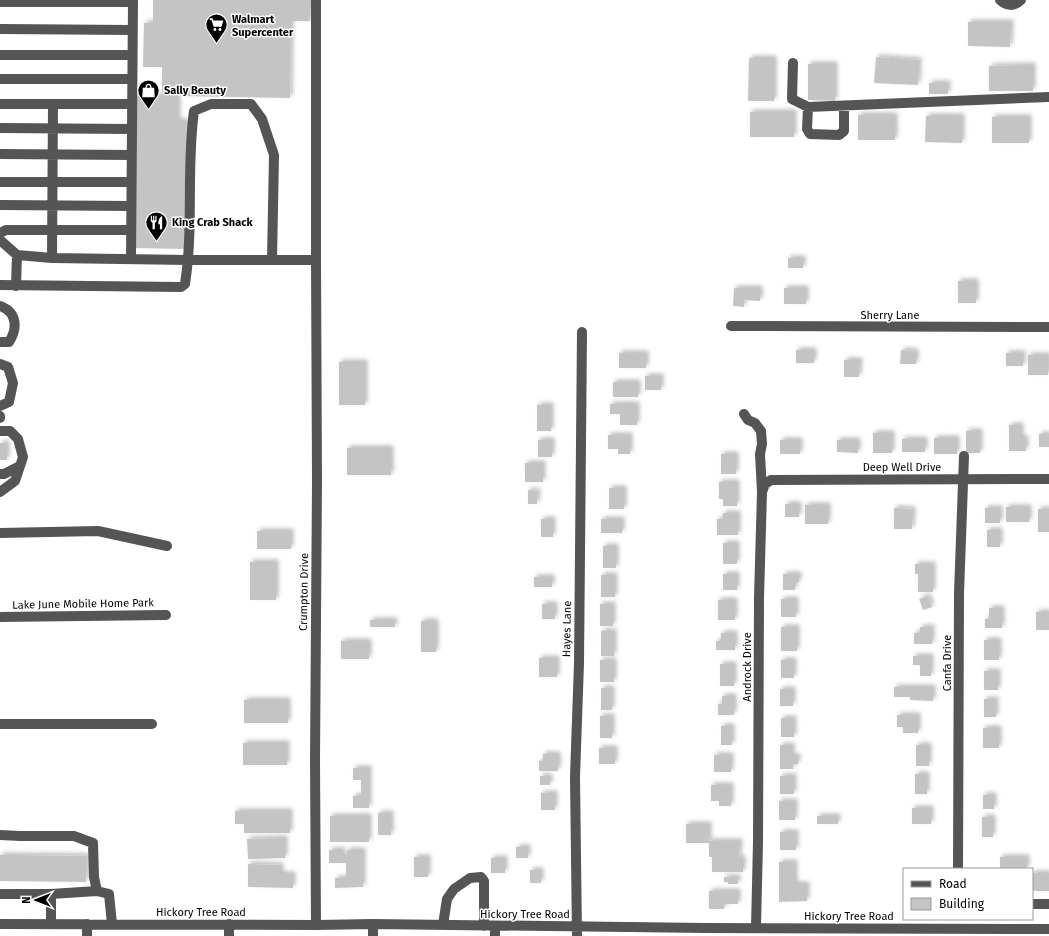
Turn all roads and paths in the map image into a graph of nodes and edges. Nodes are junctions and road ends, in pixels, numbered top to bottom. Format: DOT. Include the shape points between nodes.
graph roads {
  1 [pos="316,0"];
  2 [pos="1000,0"];
  3 [pos="1020,0"];
  4 [pos="133,1"];
  5 [pos="0,2"];
  6 [pos="0,29"];
  7 [pos="132,30"];
  8 [pos="0,55"];
  9 [pos="132,55"];
  10 [pos="793,63"];
  11 [pos="0,79"];
  12 [pos="132,79"];
  13 [pos="1049,97"];
  14 [pos="0,104"];
  15 [pos="53,104"];
  16 [pos="132,104"];
  17 [pos="844,106"];
  18 [pos="808,107"];
  19 [pos="0,128"];
  20 [pos="132,128"];
  21 [pos="53,129"];
  22 [pos="0,154"];
  23 [pos="52,155"];
  24 [pos="131,155"];
  25 [pos="0,182"];
  26 [pos="52,182"];
  27 [pos="131,182"];
  28 [pos="0,205"];
  29 [pos="52,205"];
  30 [pos="131,206"];
  31 [pos="52,230"];
  32 [pos="131,230"];
  33 [pos="0,233"];
  34 [pos="0,240"];
  35 [pos="17,255"];
  36 [pos="52,258"];
  37 [pos="131,259"];
  38 [pos="189,260"];
  39 [pos="272,260"];
  40 [pos="316,260"];
  41 [pos="0,285"];
  42 [pos="16,286"];
  43 [pos="0,306"];
  44 [pos="731,326"];
  45 [pos="1049,327"];
  46 [pos="582,332"];
  47 [pos="0,342"];
  48 [pos="0,364"];
  49 [pos="0,406"];
  50 [pos="744,414"];
  51 [pos="0,431"];
  52 [pos="964,456"];
  53 [pos="20,466"];
  54 [pos="0,474"];
  55 [pos="962,479"];
  56 [pos="1049,479"];
  57 [pos="0,492"];
  58 [pos="762,492"];
  59 [pos="0,533"];
  60 [pos="167,546"];
  61 [pos="166,615"];
  62 [pos="0,617"];
  63 [pos="0,724"];
  64 [pos="152,724"];
  65 [pos="0,835"];
  66 [pos="958,868"];
  67 [pos="97,891"];
  68 [pos="0,894"];
  69 [pos="51,894"];
  70 [pos="1033,904"];
  71 [pos="1049,904"];
  72 [pos="0,924"];
  73 [pos="51,924"];
  74 [pos="87,924"];
  75 [pos="112,924"];
  76 [pos="229,924"];
  77 [pos="373,924"];
  78 [pos="958,924"];
  79 [pos="316,925"];
  80 [pos="443,925"];
  81 [pos="484,926"];
  82 [pos="756,927"];
  83 [pos="1003,928"];
  84 [pos="1031,928"];
  85 [pos="1049,929"];
  86 [pos="495,931"];
  87 [pos="577,931"];
  88 [pos="609,931"];
  89 [pos="706,932"];
  90 [pos="910,932"];
  91 [pos="939,932"];
  92 [pos="87,936"];
  93 [pos="229,936"];
  94 [pos="373,936"];
  1 -- 40 [label="street, Crumpton Drive"];
  2 -- 3 [label="street" via="1010,5"];
  4 -- 5 [label="street"];
  4 -- 7 [label="street"];
  6 -- 7 [label="street"];
  7 -- 9 [label="street"];
  8 -- 9 [label="street"];
  9 -- 12 [label="street"];
  10 -- 18 [label="street" via="792,99"];
  11 -- 12 [label="street"];
  12 -- 16 [label="street"];
  13 -- 17 [label="street"];
  14 -- 15 [label="street"];
  15 -- 16 [label="street"];
  15 -- 21 [label="street"];
  16 -- 20 [label="street"];
  17 -- 18 [label="street"];
  17 -- 18 [label="street" via="844,131 839,135 810,134 807,130"];
  19 -- 21 [label="street"];
  20 -- 21 [label="street"];
  20 -- 24 [label="street"];
  21 -- 23 [label="street"];
  22 -- 23 [label="street"];
  23 -- 24 [label="street"];
  23 -- 26 [label="street"];
  24 -- 27 [label="street"];
  25 -- 26 [label="street"];
  26 -- 27 [label="street"];
  26 -- 29 [label="street"];
  27 -- 30 [label="street"];
  28 -- 29 [label="street"];
  29 -- 30 [label="street"];
  29 -- 31 [label="street"];
  30 -- 32 [label="street"];
  31 -- 32 [label="street"];
  31 -- 33 [label="street" via="6,230"];
  31 -- 36 [label="street"];
  32 -- 37 [label="street"];
  34 -- 35 [label="street"];
  35 -- 36 [label="street"];
  35 -- 42 [label="street"];
  36 -- 37 [label="street"];
  37 -- 38 [label="street"];
  38 -- 39 [label="street"];
  38 -- 39 [label="street" via="191,134 194,111 211,104 251,104 262,119 274,155"];
  38 -- 42 [label="street" via="185,284 181,287"];
  39 -- 40 [label="street"];
  40 -- 79 [label="street, Crumpton Drive"];
  41 -- 42 [label="street"];
  43 -- 47 [label="street" via="10,311 14,318 14,334 9,342"];
  44 -- 45 [label="street, Sherry Lane"];
  46 -- 87 [label="street, Hayes Lane" via="579,663 575,777"];
  48 -- 49 [label="street" via="8,367 13,383 9,402"];
  50 -- 58 [label="street, Androck Drive" via="761,431"];
  51 -- 53 [label="street" via="10,431 18,440 23,456"];
  52 -- 55 [label="street, Canfa Drive"];
  53 -- 54 [label="street"];
  53 -- 57 [label="street" via="15,481"];
  55 -- 56 [label="street, Deep Well Drive"];
  55 -- 58 [label="street, Deep Well Drive" via="771,480 765,484"];
  55 -- 66 [label="street, Canfa Drive"];
  58 -- 82 [label="street, Androck Drive"];
  59 -- 60 [label="street" via="98,532"];
  61 -- 62 [label="street, Lake June Mobile Home Park"];
  63 -- 64 [label="street"];
  65 -- 67 [label="street" via="74,836 93,843"];
  67 -- 69 [label="street"];
  67 -- 75 [label="street" via="109,894"];
  68 -- 69 [label="street"];
  69 -- 73 [label="street"];
  70 -- 71 [label="street"];
  72 -- 73 [label="street, Hickory Tree Road"];
  73 -- 74 [label="street, Hickory Tree Road"];
  74 -- 75 [label="street, Hickory Tree Road"];
  74 -- 92 [label="street"];
  75 -- 76 [label="street, Hickory Tree Road"];
  76 -- 79 [label="street, Hickory Tree Road"];
  76 -- 93 [label="street"];
  77 -- 79 [label="street, Hickory Tree Road"];
  77 -- 80 [label="street, Hickory Tree Road"];
  77 -- 94 [label="street"];
  78 -- 83 [label="street, Hickory Tree Road"];
  78 -- 91 [label="street, Hickory Tree Road"];
  80 -- 81 [label="street, Hickory Tree Road"];
  80 -- 81 [label="street" via="447,899 454,889 470,878 481,877 484,881"];
  81 -- 86 [label="street, Hickory Tree Road"];
  82 -- 89 [label="street, Hickory Tree Road"];
  82 -- 90 [label="street, Hickory Tree Road"];
  83 -- 84 [label="street, Hickory Tree Road"];
  84 -- 85 [label="street, Hickory Tree Road"];
  86 -- 87 [label="street, Hickory Tree Road"];
  87 -- 88 [label="street, Hickory Tree Road"];
  88 -- 89 [label="street, Hickory Tree Road"];
  90 -- 91 [label="street, Hickory Tree Road"];
}
